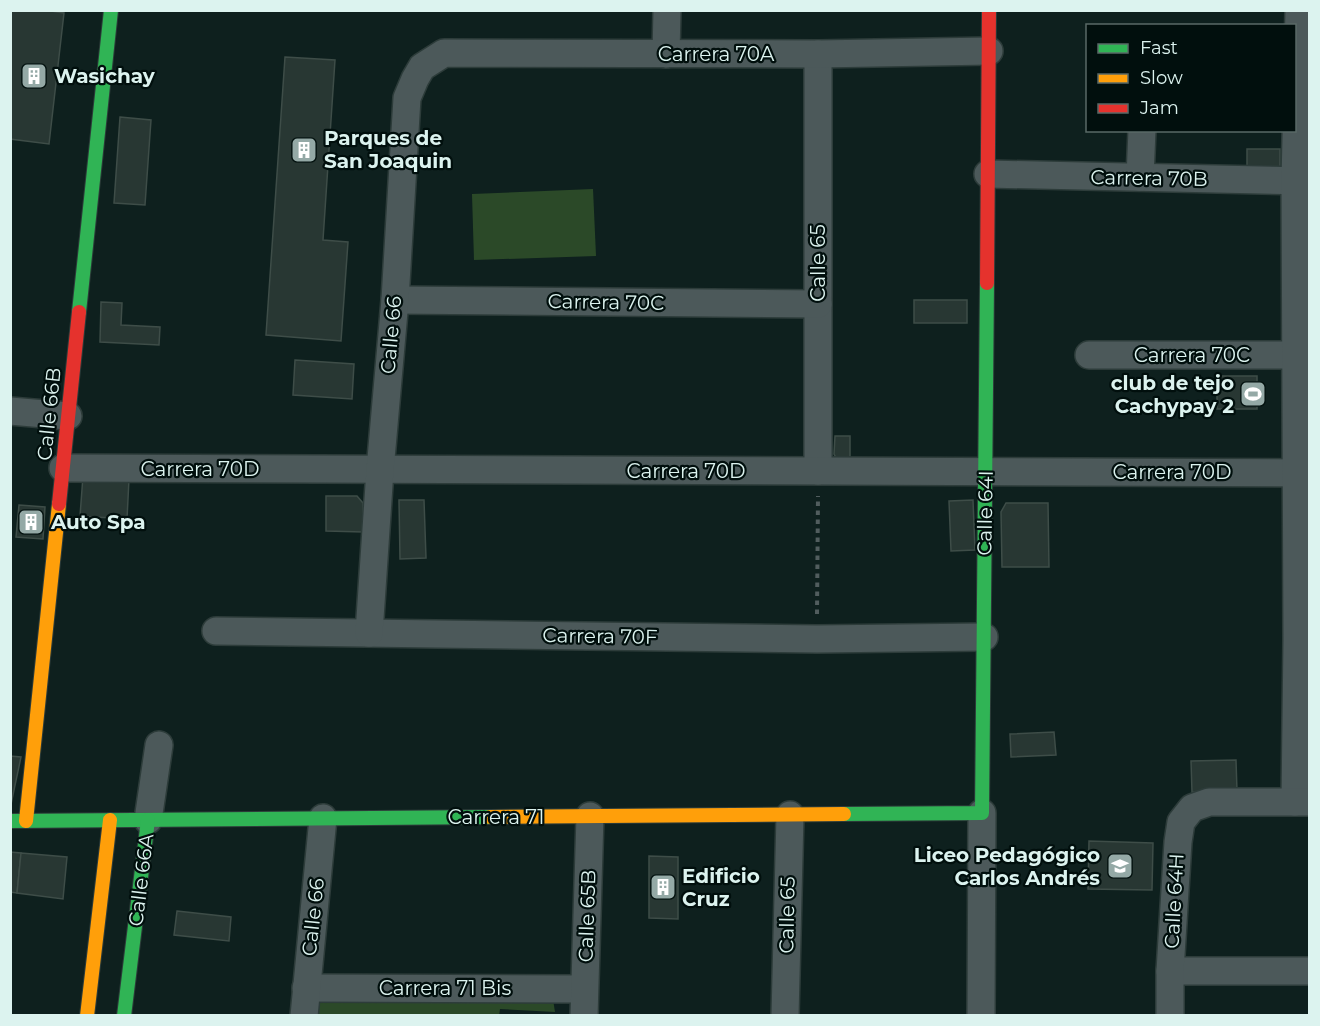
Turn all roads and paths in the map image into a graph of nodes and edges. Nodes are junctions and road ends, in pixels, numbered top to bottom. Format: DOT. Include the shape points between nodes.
graph roads {
  1 [pos="111,10"];
  2 [pos="667,10"];
  3 [pos="989,10"];
  4 [pos="1299,10"];
  5 [pos="989,51"];
  6 [pos="444,53"];
  7 [pos="666,54"];
  8 [pos="818,54"];
  9 [pos="1142,132"];
  10 [pos="988,174"];
  11 [pos="1140,177"];
  12 [pos="1302,181"];
  13 [pos="395,300"];
  14 [pos="818,304"];
  15 [pos="1295,355"];
  16 [pos="1089,356"];
  17 [pos="10,411"];
  18 [pos="68,416"];
  19 [pos="63,468"];
  20 [pos="380,470"];
  21 [pos="818,471"];
  22 [pos="985,472"];
  23 [pos="1303,473"];
  24 [pos="216,631"];
  25 [pos="369,633"];
  26 [pos="984,637"];
  27 [pos="817,639"];
  28 [pos="1303,640"];
  29 [pos="159,745"];
  30 [pos="1302,802"];
  31 [pos="982,813"];
  32 [pos="790,815"];
  33 [pos="590,816"];
  34 [pos="323,818"];
  35 [pos="110,820"];
  36 [pos="148,820"];
  37 [pos="10,821"];
  38 [pos="26,821"];
  39 [pos="1170,971"];
  40 [pos="1310,971"];
  41 [pos="306,988"];
  42 [pos="584,989"];
  43 [pos="87,1016"];
  44 [pos="124,1016"];
  45 [pos="304,1016"];
  46 [pos="584,1016"];
  47 [pos="785,1016"];
  48 [pos="981,1016"];
  49 [pos="1170,1016"];
  1 -- 18 [label="street, Calle 66B"];
  2 -- 7 [label="street"];
  3 -- 5 [label="street, Calle 64I"];
  4 -- 12 [label="street"];
  5 -- 8 [label="street, Carrera 70A"];
  5 -- 10 [label="street, Calle 64I"];
  6 -- 7 [label="street, Carrera 70A"];
  6 -- 13 [label="street, Calle 66" via="422,67 407,98"];
  7 -- 8 [label="street, Carrera 70A"];
  8 -- 14 [label="street, Calle 65"];
  9 -- 11 [label="street"];
  10 -- 11 [label="street, Carrera 70B"];
  10 -- 22 [label="street, Calle 64I"];
  11 -- 12 [label="street, Carrera 70B"];
  12 -- 15 [label="street"];
  13 -- 14 [label="street, Carrera 70C"];
  13 -- 20 [label="street, Calle 66"];
  14 -- 21 [label="street, Calle 65"];
  15 -- 16 [label="street, Carrera 70C"];
  15 -- 23 [label="street"];
  17 -- 18 [label="street"];
  18 -- 19 [label="street, Calle 66B"];
  19 -- 20 [label="street, Carrera 70D"];
  19 -- 38 [label="street, Calle 66B"];
  20 -- 21 [label="street, Carrera 70D"];
  20 -- 25 [label="street, Calle 66"];
  21 -- 22 [label="street, Carrera 70D"];
  21 -- 27 [label="path"];
  22 -- 23 [label="street, Carrera 70D"];
  22 -- 26 [label="street, Calle 64I"];
  23 -- 28 [label="street"];
  24 -- 25 [label="street, Carrera 70F"];
  25 -- 27 [label="street, Carrera 70F"];
  26 -- 27 [label="street, Carrera 70F"];
  26 -- 31 [label="street, Calle 64I"];
  28 -- 30 [label="street"];
  29 -- 36 [label="street, Calle 66A"];
  30 -- 39 [label="street, Calle 64H" via="1209,802 1192,808 1180,822"];
  31 -- 32 [label="street, Carrera 71"];
  31 -- 48 [label="street, Calle 64I"];
  32 -- 33 [label="street, Carrera 71"];
  32 -- 47 [label="street, Calle 65"];
  33 -- 34 [label="street, Carrera 71"];
  33 -- 42 [label="street, Calle 65B"];
  34 -- 36 [label="street, Carrera 71"];
  34 -- 41 [label="street, Calle 66"];
  35 -- 36 [label="street, Carrera 71"];
  35 -- 38 [label="street, Carrera 71"];
  35 -- 43 [label="street, Calle 66A"];
  36 -- 44 [label="street, Calle 66A"];
  37 -- 38 [label="street, Carrera 71"];
  39 -- 40 [label="street"];
  39 -- 49 [label="street, Calle 64H"];
  41 -- 42 [label="street, Carrera 71 Bis"];
  41 -- 45 [label="street, Calle 66"];
  42 -- 46 [label="street, Calle 65B"];
}
